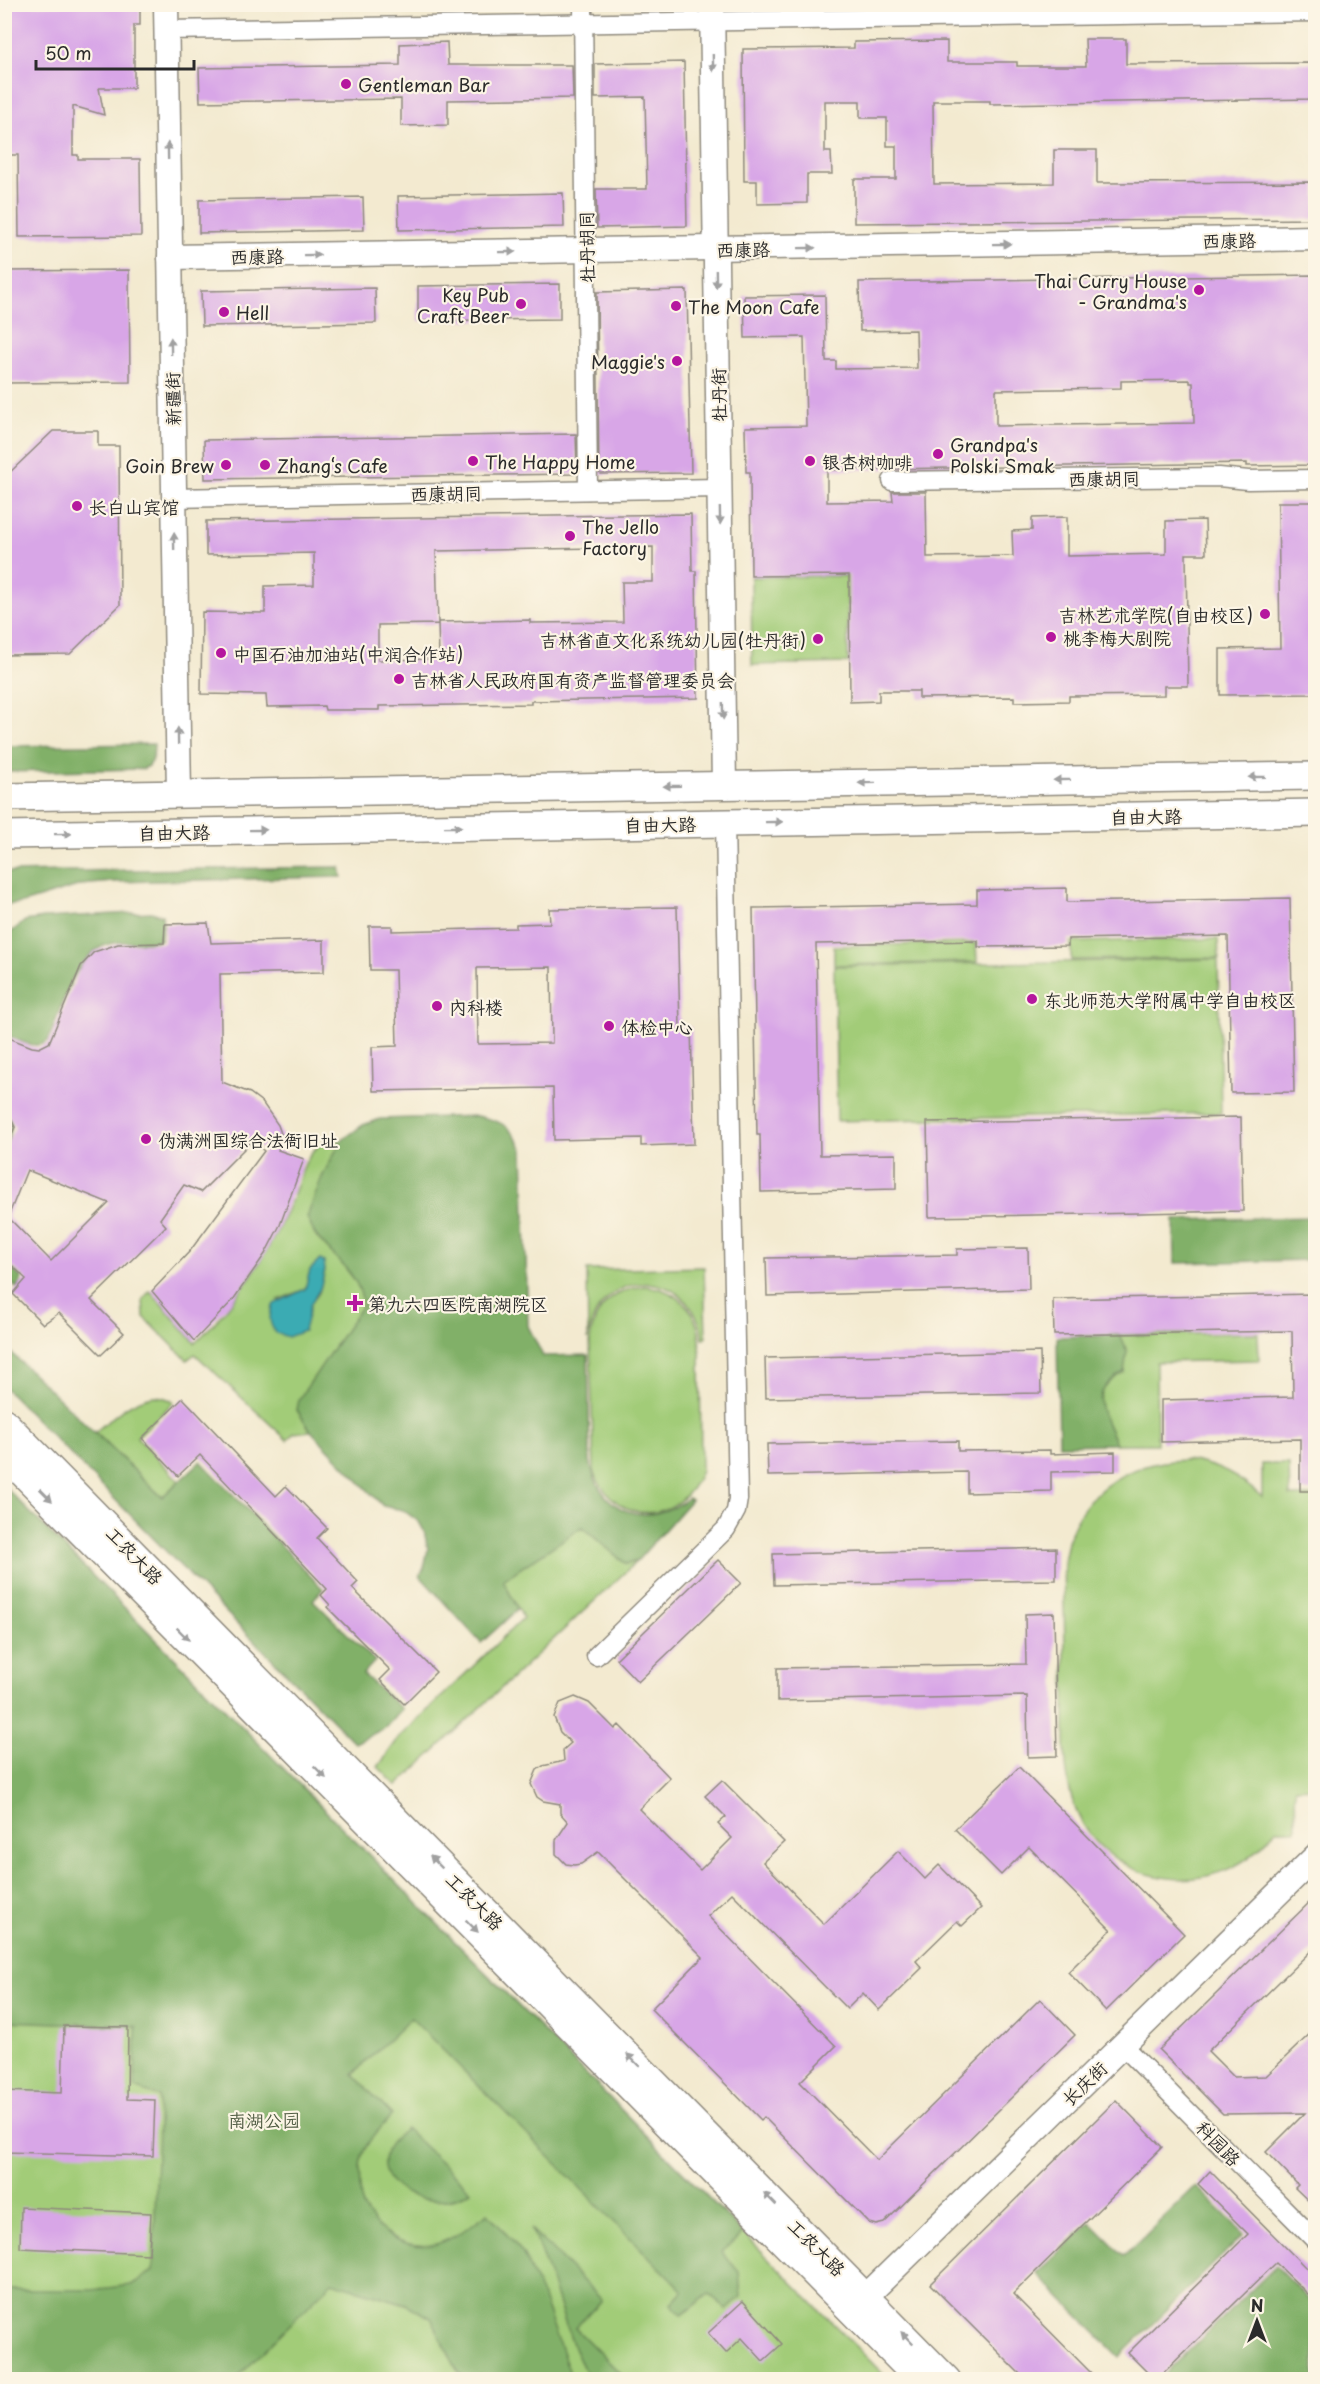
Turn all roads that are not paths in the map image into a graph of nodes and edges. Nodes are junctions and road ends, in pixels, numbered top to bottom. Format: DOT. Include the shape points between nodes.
graph roads {
  1 [pos="166,4"];
  2 [pos="583,4"];
  3 [pos="1316,12"];
  4 [pos="712,13"];
  5 [pos="583,24"];
  6 [pos="166,30"];
  7 [pos="1316,238"];
  8 [pos="716,249"];
  9 [pos="587,251"];
  10 [pos="170,257"];
  11 [pos="1316,479"];
  12 [pos="892,481"];
  13 [pos="719,488"];
  14 [pos="588,490"];
  15 [pos="173,498"];
  16 [pos="1316,776"];
  17 [pos="724,785"];
  18 [pos="179,794"];
  19 [pos="4,797"];
  20 [pos="1316,813"];
  21 [pos="725,823"];
  22 [pos="4,835"];
  23 [pos="4,1422"];
  24 [pos="4,1454"];
  25 [pos="596,1656"];
  26 [pos="1316,1856"];
  27 [pos="1122,2045"];
  28 [pos="1316,2241"];
  29 [pos="859,2303"];
  30 [pos="920,2379"];
  31 [pos="947,2379"];
  1 -- 6 [label="street, 新疆街"];
  2 -- 5 [label="street, 牡丹胡同"];
  3 -- 4 [label="street"];
  4 -- 5 [label="street"];
  4 -- 8 [label="street, 牡丹街, one-way"];
  5 -- 6 [label="street"];
  5 -- 9 [label="street, 牡丹胡同"];
  10 -- 6 [label="street, 新疆街, one-way"];
  8 -- 7 [label="street, 西康路, one-way"];
  8 -- 9 [label="street, 西康路"];
  8 -- 13 [label="street, 牡丹街, one-way"];
  10 -- 9 [label="street, 西康路, one-way"];
  9 -- 14 [label="street, 牡丹胡同"];
  15 -- 10 [label="street, 新疆街, one-way"];
  11 -- 12 [label="street, 西康胡同"];
  13 -- 14 [label="street, 西康胡同"];
  13 -- 17 [label="street, 牡丹街, one-way"];
  14 -- 15 [label="street, 西康胡同"];
  18 -- 15 [label="street, 新疆街, one-way"];
  16 -- 17 [label="main road, 自由大路, one-way"];
  17 -- 18 [label="main road, 自由大路, one-way"];
  18 -- 19 [label="main road, 自由大路"];
  21 -- 20 [label="main road, 自由大路, one-way"];
  22 -- 21 [label="main road, 自由大路, one-way"];
  21 -- 25 [label="street" via="738,1499 726,1529"];
  29 -- 23 [label="main road, 工农大路, one-way"];
  24 -- 29 [label="main road, 工农大路, one-way"];
  26 -- 27 [label="street, 长庆街"];
  27 -- 28 [label="street, 科园路"];
  27 -- 29 [label="street, 长庆街"];
  29 -- 30 [label="main road, 工农大路"];
  31 -- 29 [label="main road, 工农大路, one-way"];
}
